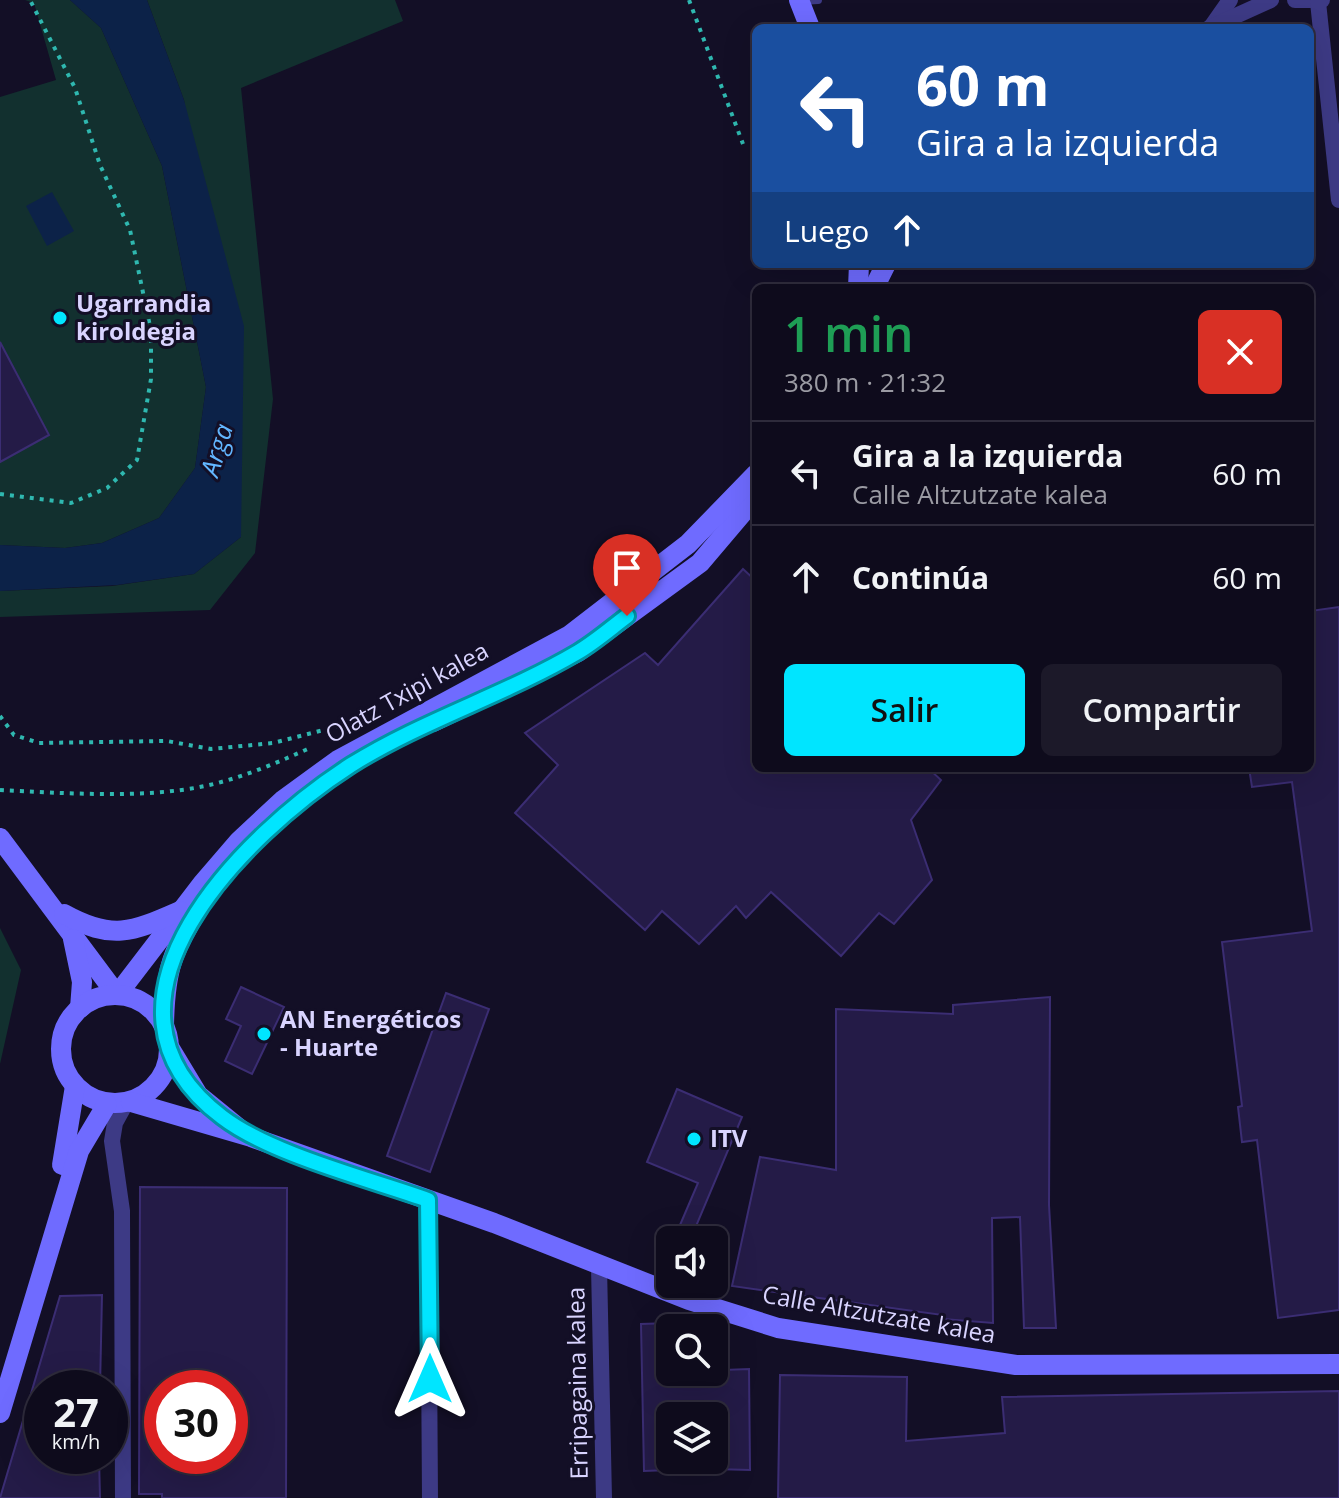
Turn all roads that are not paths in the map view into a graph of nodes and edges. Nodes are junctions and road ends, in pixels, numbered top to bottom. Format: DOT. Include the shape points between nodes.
graph roads {
  1 [pos="1230,0"];
  2 [pos="1271,0"];
  3 [pos="1295,0"];
  4 [pos="806,1"];
  5 [pos="1320,1"];
  6 [pos="809,24"];
  7 [pos="1213,24"];
  8 [pos="1219,24"];
  9 [pos="1339,200"];
  10 [pos="752,478"];
  11 [pos="752,502"];
  12 [pos="0,838"];
  13 [pos="183,909"];
  14 [pos="56,910"];
  15 [pos="70,928"];
  16 [pos="117,995"];
  17 [pos="80,1008"];
  18 [pos="164,1026"];
  19 [pos="169,1046"];
  20 [pos="75,1086"];
  21 [pos="121,1103"];
  22 [pos="251,1137"];
  23 [pos="428,1200"];
  24 [pos="599,1267"];
  25 [pos="1339,1364"];
  26 [pos="0,1365"];
  27 [pos="0,1413"];
  28 [pos="123,1498"];
  29 [pos="430,1498"];
  30 [pos="604,1498"];
  1 -- 7 [label="street"];
  2 -- 8 [label="street"];
  3 -- 5 [label="street"];
  4 -- 6 [label="main road"];
  5 -- 9 [label="street"];
  10 -- 13 [label="main road, Olatz Txipi kalea" via="688,544 570,635 338,760 283,800 239,841"];
  11 -- 18 [label="main road, Olatz Txipi kalea" via="700,563 578,652 351,765 286,814 226,872 175,947 165,979"];
  12 -- 14 [label="main road"];
  13 -- 14 [label="main road" via="121,933 82,924"];
  13 -- 16 [label="main road, Olatz Txipi kalea"];
  14 -- 15 [label="main road"];
  15 -- 16 [label="main road"];
  15 -- 17 [label="main road" via="82,982"];
  16 -- 17 [label="main road"];
  16 -- 18 [label="main road" via="145,1004"];
  17 -- 20 [label="main road" via="62,1034 60,1053"];
  18 -- 19 [label="main road"];
  19 -- 21 [label="main road" via="158,1083"];
  19 -- 22 [label="main road" via="198,1095"];
  20 -- 21 [label="main road" via="89,1098"];
  20 -- 26 [label="main road" via="68,1148"];
  21 -- 22 [label="main road, Calle Altzutzate kalea"];
  21 -- 27 [label="main road" via="79,1151"];
  21 -- 28 [label="street" via="112,1141 122,1211"];
  22 -- 23 [label="main road, Calle Altzutzate kalea"];
  23 -- 24 [label="main road, Calle Altzutzate kalea"];
  23 -- 29 [label="street"];
  24 -- 25 [label="main road, Calle Altzutzate kalea" via="778,1328 1016,1365"];
  24 -- 30 [label="street, Erripagaina kalea"];
}
